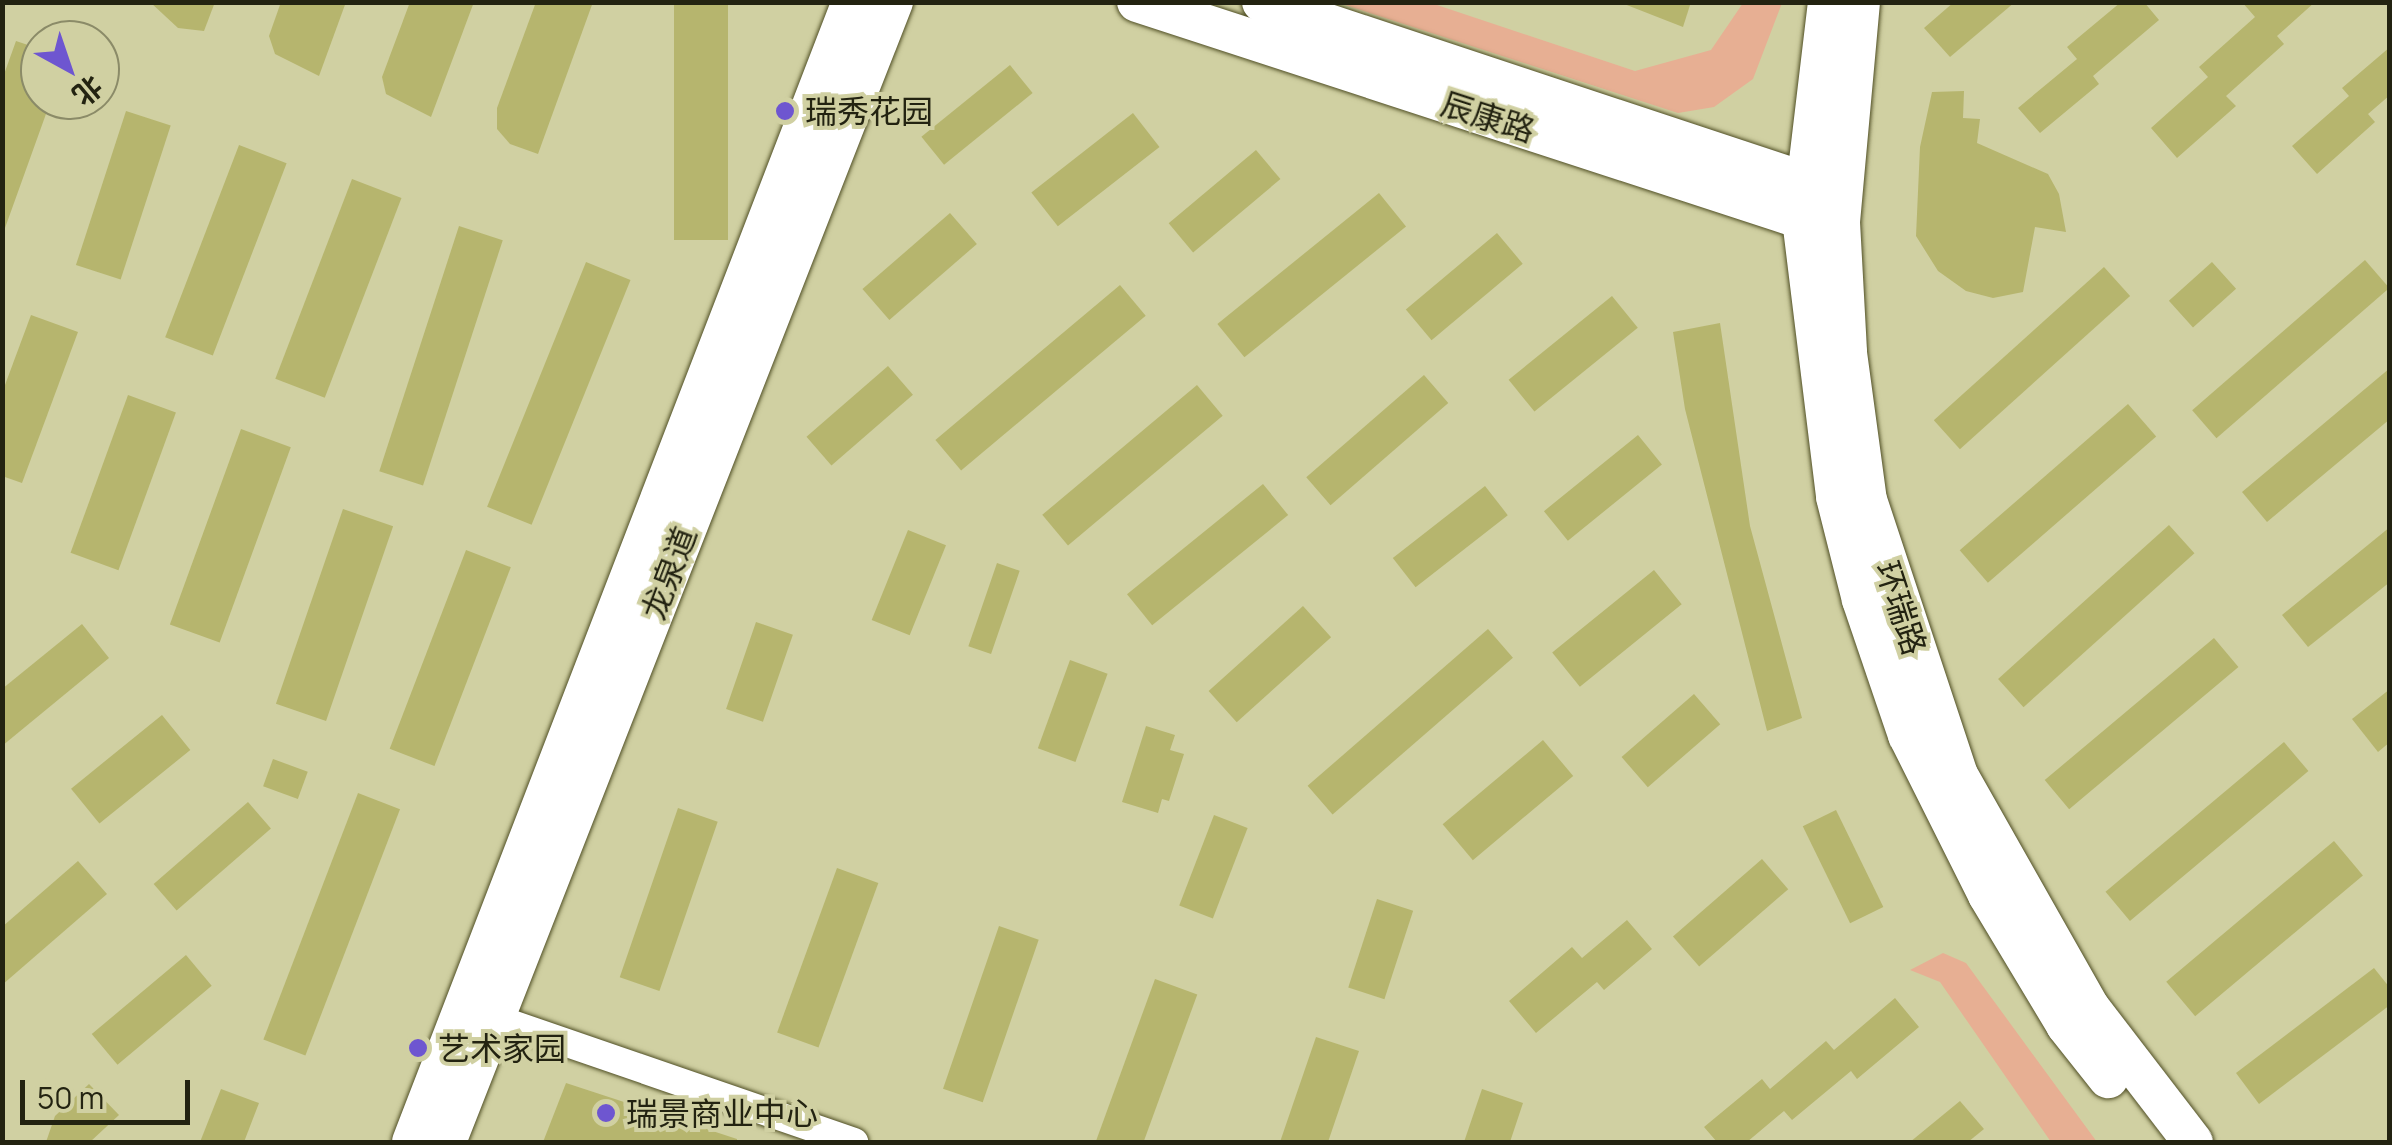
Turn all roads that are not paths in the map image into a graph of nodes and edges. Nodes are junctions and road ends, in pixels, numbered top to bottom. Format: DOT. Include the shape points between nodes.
graph roads {
  1 [pos="852,2"];
  2 [pos="893,2"];
  3 [pos="1138,2"];
  4 [pos="1262,2"];
  5 [pos="1828,2"];
  6 [pos="1860,2"];
  7 [pos="1821,201"];
  8 [pos="479,1013"];
  9 [pos="412,1142"];
  10 [pos="446,1142"];
  11 [pos="854,1142"];
  12 [pos="2158,1142"];
  13 [pos="2194,1142"];
  1 -- 8 [label="street, 龙泉道"];
  2 -- 8 [label="street, 龙泉道"];
  3 -- 7 [label="street, 辰康路"];
  4 -- 7 [label="street, 辰康路"];
  5 -- 7 [label="street, 环瑞路"];
  6 -- 7 [label="street, 环瑞路"];
  7 -- 12 [label="street, 环瑞路" via="1836,498 1908,735 1988,895 2056,1009"];
  7 -- 13 [label="street, 环瑞路" via="1867,500 1958,775 2090,1008"];
  8 -- 9 [label="street, 龙泉道"];
  8 -- 10 [label="street, 龙泉道"];
  8 -- 11 [label="street"];
}
